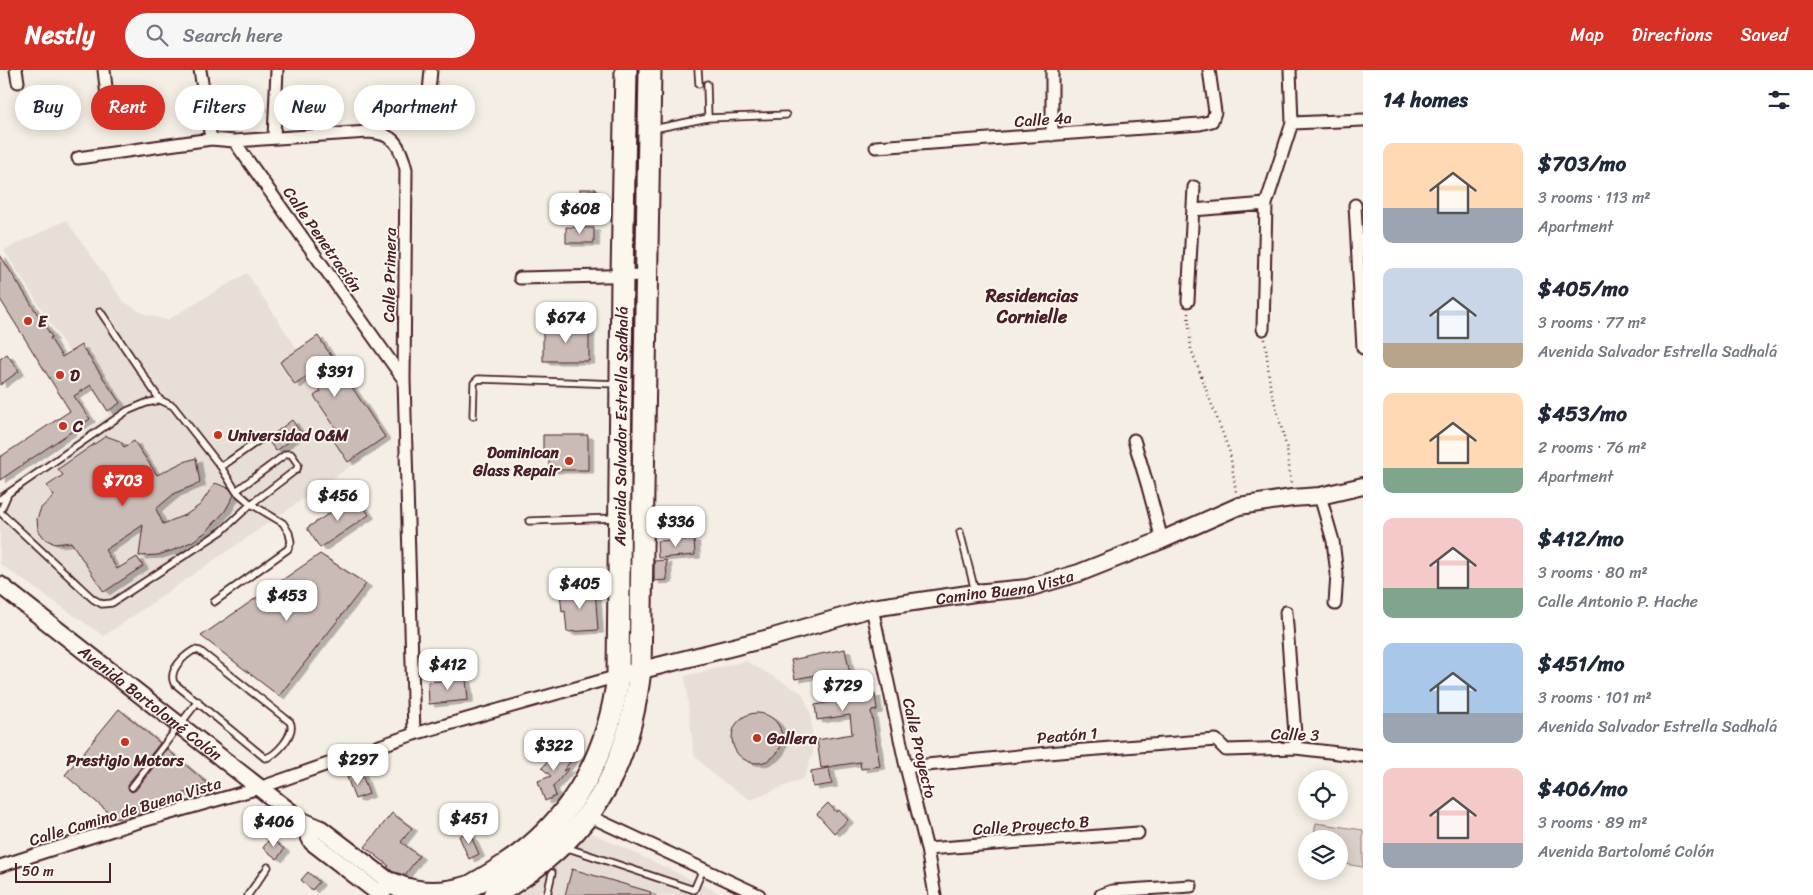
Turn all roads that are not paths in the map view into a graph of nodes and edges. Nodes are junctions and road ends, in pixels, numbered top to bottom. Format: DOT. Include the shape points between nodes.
graph roads {
  1 [pos="16,70"];
  2 [pos="104,70"];
  3 [pos="200,70"];
  4 [pos="277,70"];
  5 [pos="431,70"];
  6 [pos="626,70"];
  7 [pos="698,70"];
  8 [pos="1052,70"];
  9 [pos="1209,70"];
  10 [pos="1290,70"];
  11 [pos="652,81"];
  12 [pos="18,82"];
  13 [pos="699,84"];
  14 [pos="707,84"];
  15 [pos="106,85"];
  16 [pos="430,85"];
  17 [pos="786,116"];
  18 [pos="708,118"];
  19 [pos="1363,120"];
  20 [pos="1292,123"];
  21 [pos="649,130"];
  22 [pos="1052,135"];
  23 [pos="274,137"];
  24 [pos="211,139"];
  25 [pos="234,141"];
  26 [pos="876,147"];
  27 [pos="78,158"];
  28 [pos="1194,187"];
  29 [pos="1266,204"];
  30 [pos="1355,205"];
  31 [pos="1193,210"];
  32 [pos="622,276"];
  33 [pos="646,276"];
  34 [pos="520,278"];
  35 [pos="1188,301"];
  36 [pos="100,312"];
  37 [pos="1263,329"];
  38 [pos="1363,348"];
  39 [pos="404,380"];
  40 [pos="621,385"];
  41 [pos="160,400"];
  42 [pos="473,416"];
  43 [pos="262,438"];
  44 [pos="1134,440"];
  45 [pos="220,467"];
  46 [pos="1363,486"];
  47 [pos="236,491"];
  48 [pos="8,494"];
  49 [pos="1320,496"];
  50 [pos="0,499"];
  51 [pos="251,504"];
  52 [pos="0,512"];
  53 [pos="620,518"];
  54 [pos="529,521"];
  55 [pos="960,532"];
  56 [pos="1162,540"];
  57 [pos="0,585"];
  58 [pos="976,593"];
  59 [pos="214,602"];
  60 [pos="1335,604"];
  61 [pos="872,608"];
  62 [pos="1286,612"];
  63 [pos="640,670"];
  64 [pos="618,676"];
  65 [pos="198,701"];
  66 [pos="179,726"];
  67 [pos="414,734"];
  68 [pos="1296,748"];
  69 [pos="1226,750"];
  70 [pos="1363,756"];
  71 [pos="906,766"];
  72 [pos="132,787"];
  73 [pos="259,788"];
  74 [pos="588,816"];
  75 [pos="1138,834"];
  76 [pos="560,845"];
  77 [pos="927,849"];
  78 [pos="0,866"];
  79 [pos="268,867"];
  80 [pos="703,869"];
  81 [pos="552,873"];
  82 [pos="1192,886"];
  83 [pos="463,891"];
  84 [pos="388,893"];
  85 [pos="248,895"];
  86 [pos="495,895"];
  87 [pos="547,895"];
  88 [pos="759,895"];
  89 [pos="935,895"];
  90 [pos="1101,895"];
  1 -- 12 [label="street"];
  2 -- 15 [label="street"];
  3 -- 24 [label="street"];
  4 -- 23 [label="street"];
  5 -- 16 [label="street"];
  6 -- 32 [label="highway, Avenida Salvador Estrella Sadhalá"];
  7 -- 13 [label="lane"];
  8 -- 22 [label="street"];
  9 -- 22 [label="street, Calle 4a" via="1215,112 1212,121"];
  10 -- 20 [label="street"];
  11 -- 21 [label="highway, Avenida Salvador Estrella Sadhalá"];
  14 -- 18 [label="lane"];
  17 -- 18 [label="lane"];
  18 -- 21 [label="lane"];
  19 -- 20 [label="street"];
  20 -- 29 [label="street"];
  21 -- 33 [label="highway, Avenida Salvador Estrella Sadhalá"];
  22 -- 26 [label="street, Calle 4a"];
  23 -- 25 [label="street, Calle Primera"];
  23 -- 39 [label="street, Calle Primera" via="381,132 394,139 402,152 406,169"];
  24 -- 25 [label="street, Calle Primera"];
  24 -- 27 [label="street, Calle Primera"];
  25 -- 39 [label="street, Calle Penetración"];
  28 -- 31 [label="street"];
  29 -- 31 [label="street"];
  29 -- 37 [label="street"];
  30 -- 38 [label="street"];
  31 -- 35 [label="street"];
  32 -- 33 [label="street"];
  32 -- 34 [label="street"];
  32 -- 40 [label="highway, Avenida Salvador Estrella Sadhalá"];
  33 -- 63 [label="highway, Avenida Salvador Estrella Sadhalá"];
  36 -- 41 [label="lane"];
  39 -- 67 [label="street, Calle Primera"];
  40 -- 42 [label="lane" via="478,379 474,383"];
  40 -- 53 [label="highway, Avenida Salvador Estrella Sadhalá"];
  41 -- 45 [label="lane" via="173,406"];
  41 -- 48 [label="lane" via="127,411"];
  43 -- 45 [label="lane"];
  44 -- 56 [label="street"];
  45 -- 47 [label="lane"];
  46 -- 49 [label="street, Camino Buena Vista"];
  47 -- 51 [label="lane"];
  47 -- 51 [label="lane" via="286,454 291,454 298,464 297,469"];
  48 -- 50 [label="lane"];
  48 -- 52 [label="lane"];
  49 -- 56 [label="street, Camino Buena Vista" via="1239,506"];
  49 -- 60 [label="street" via="1333,541 1337,574"];
  51 -- 52 [label="lane" via="222,531 112,603 102,604 80,588"];
  51 -- 59 [label="lane" via="283,523 291,542 288,549"];
  53 -- 54 [label="lane"];
  53 -- 64 [label="highway, Avenida Salvador Estrella Sadhalá"];
  55 -- 58 [label="lane"];
  56 -- 58 [label="street, Camino Buena Vista" via="1079,573 1028,588"];
  57 -- 66 [label="street, Avenida Bartolomé Colón"];
  58 -- 61 [label="street, Camino Buena Vista"];
  61 -- 63 [label="street, Camino Buena Vista"];
  61 -- 71 [label="street, Calle Proyecto"];
  62 -- 68 [label="street"];
  63 -- 64 [label="street, Camino Buena Vista"];
  63 -- 74 [label="highway, Avenida Salvador Estrella Sadhalá" via="630,729 618,763"];
  64 -- 67 [label="street, Calle Camino de Buena Vista"];
  64 -- 83 [label="highway, Avenida Salvador Estrella Sadhalá" via="616,698 600,753 571,801 547,832 532,845 495,873"];
  65 -- 65 [label="lane" via="171,677 194,650 200,651 290,722 291,732 275,755 265,758"];
  65 -- 66 [label="lane"];
  66 -- 72 [label="lane"];
  66 -- 73 [label="street, Avenida Bartolomé Colón"];
  67 -- 73 [label="street, Calle Camino de Buena Vista"];
  68 -- 69 [label="street, Calle 3"];
  68 -- 70 [label="street, Calle 3"];
  69 -- 71 [label="street, Peatón 1" via="1216,740"];
  71 -- 77 [label="street, Calle Proyecto"];
  73 -- 78 [label="street, Calle Camino de Buena Vista"];
  73 -- 84 [label="street, Avenida Bartolomé Colón" via="302,821 322,829"];
  74 -- 76 [label="highway, Avenida Salvador Estrella Sadhalá"];
  74 -- 80 [label="street"];
  75 -- 77 [label="street, Calle Proyecto B"];
  76 -- 80 [label="lane" via="694,890"];
  76 -- 86 [label="highway, Avenida Salvador Estrella Sadhalá" via="546,859"];
  77 -- 89 [label="street, Calle Proyecto"];
  79 -- 85 [label="lane"];
  80 -- 88 [label="street"];
  81 -- 87 [label="lane"];
  82 -- 90 [label="street" via="1112,891"];
  83 -- 84 [label="highway, Avenida Salvador Estrella Sadhalá"];
}
